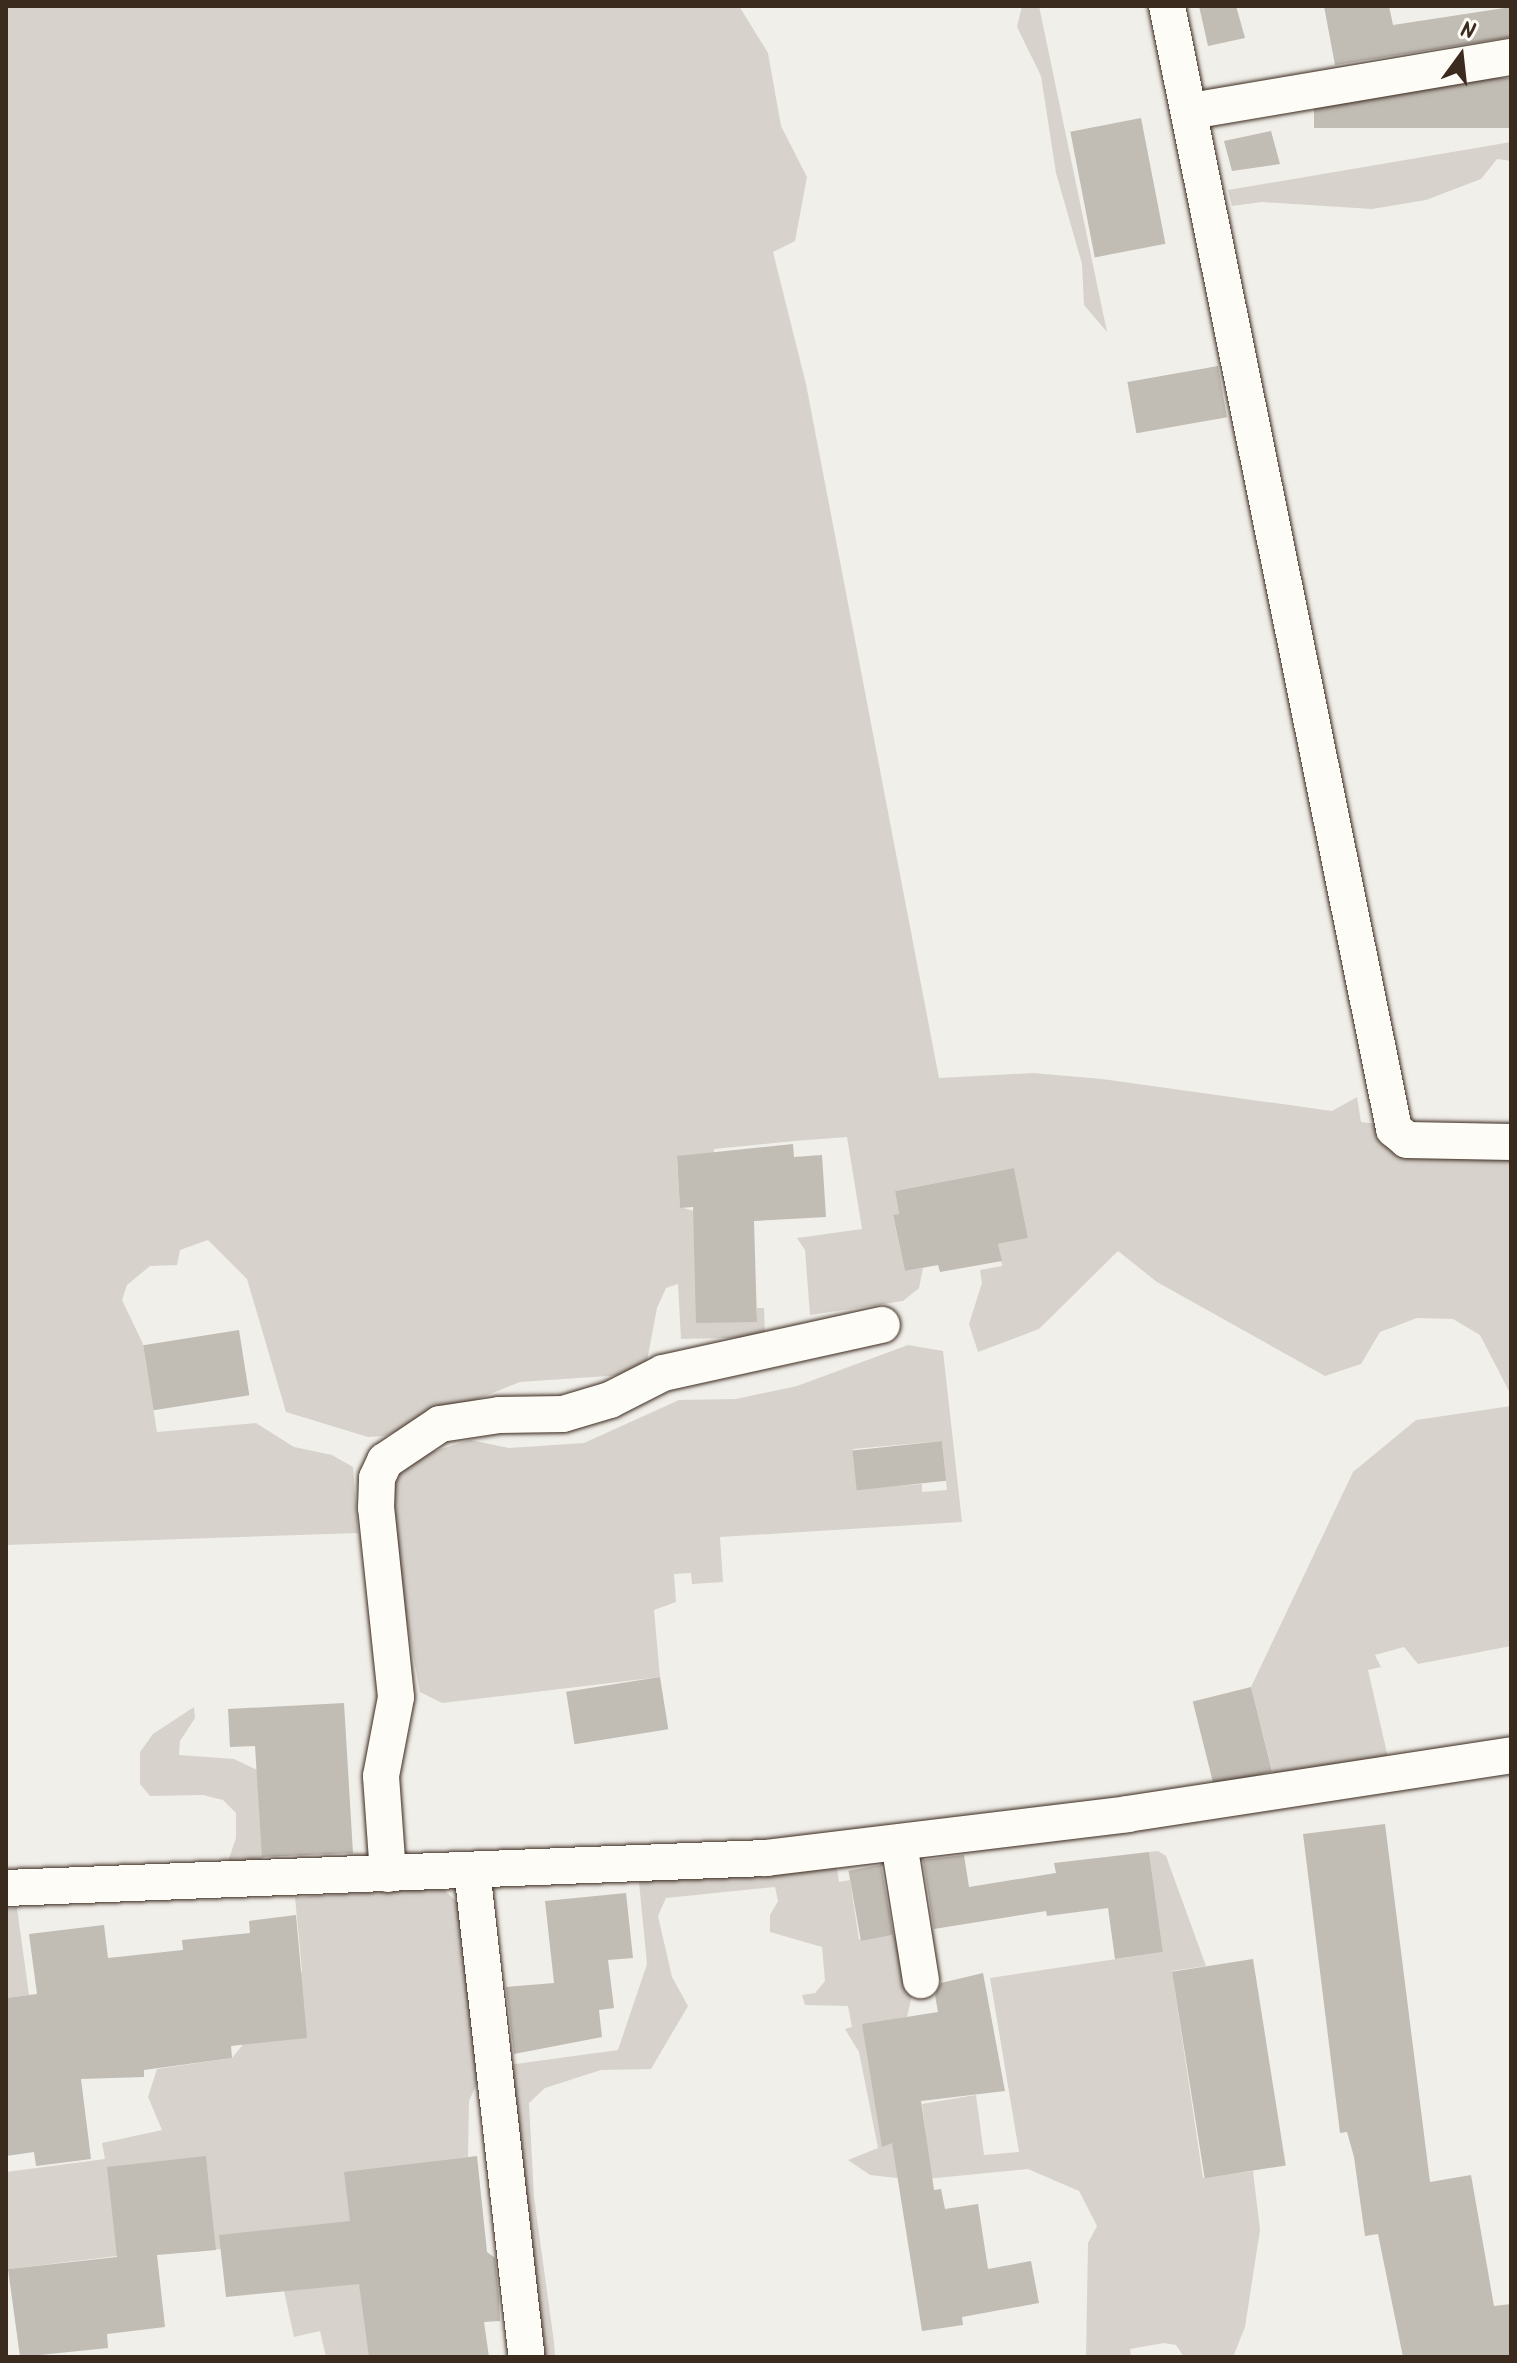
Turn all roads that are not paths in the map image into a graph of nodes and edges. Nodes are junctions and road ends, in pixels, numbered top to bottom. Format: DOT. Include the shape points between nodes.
graph roads {
  1 [pos="1167,6"];
  2 [pos="1511,57"];
  3 [pos="1191,111"];
  4 [pos="1511,1142"];
  5 [pos="882,1325"];
  6 [pos="1511,1755"];
  7 [pos="899,1843"];
  8 [pos="472,1870"];
  9 [pos="388,1874"];
  10 [pos="6,1888"];
  11 [pos="921,1980"];
  12 [pos="527,2357"];
  1 -- 3 [label="street"];
  2 -- 3 [label="street"];
  3 -- 4 [label="street" via="1394,1129 1407,1140"];
  5 -- 9 [label="street" via="663,1373 610,1400 563,1414 499,1415 440,1424 385,1461 377,1478 376,1508 396,1697 381,1776"];
  6 -- 7 [label="street"];
  7 -- 8 [label="street" via="766,1858"];
  7 -- 11 [label="street"];
  8 -- 9 [label="street"];
  8 -- 12 [label="street"];
  9 -- 10 [label="street"];
}
